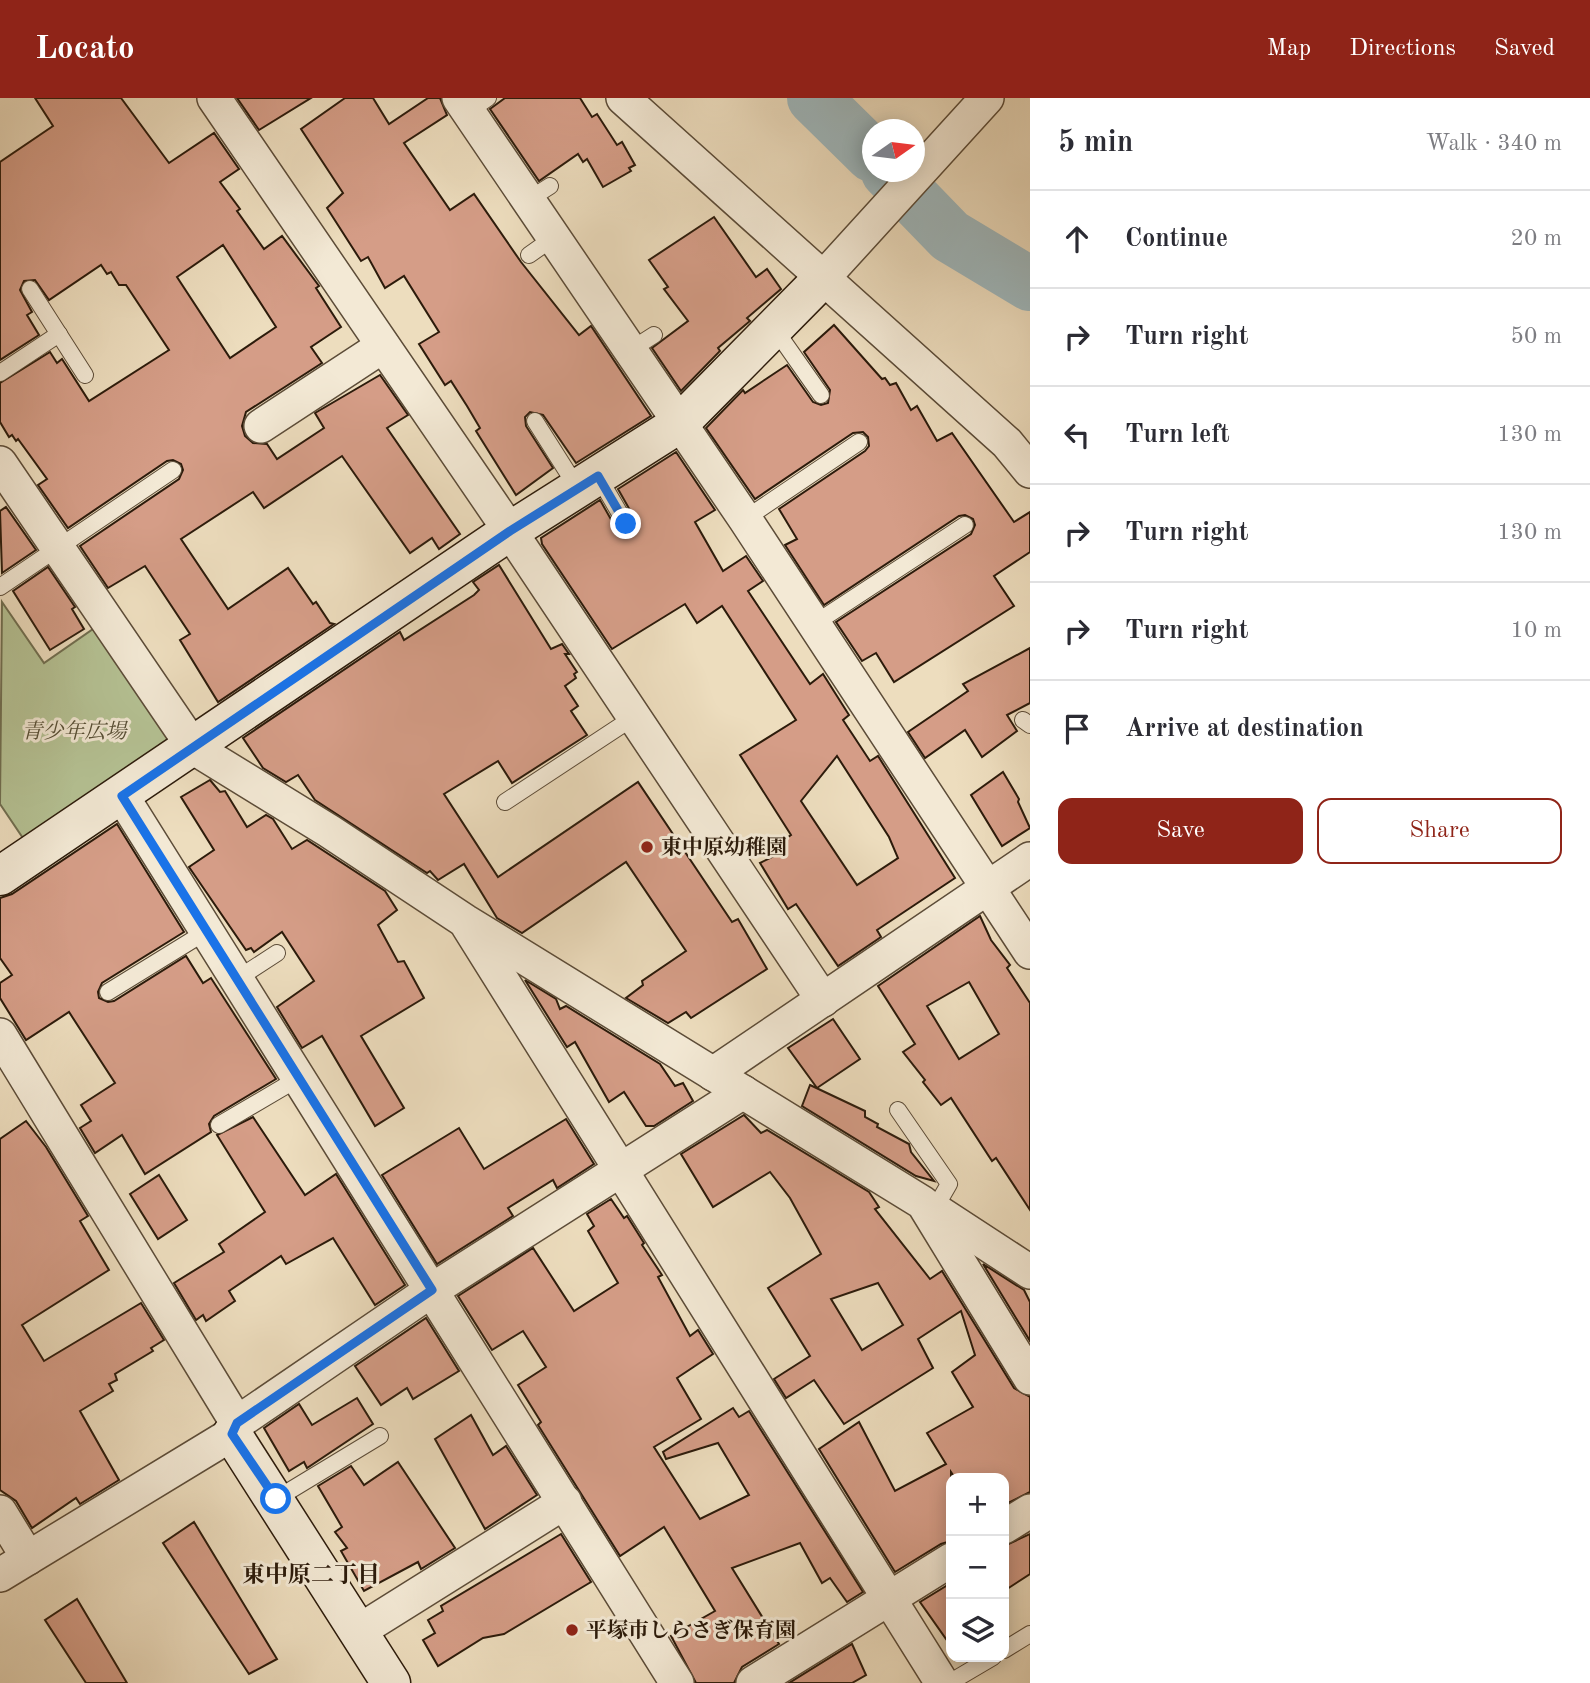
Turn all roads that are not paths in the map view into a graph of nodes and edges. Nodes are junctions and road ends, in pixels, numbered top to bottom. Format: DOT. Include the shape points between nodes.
graph roads {
  1 [pos="214,98"];
  2 [pos="623,98"];
  3 [pos="987,98"];
  4 [pos="472,102"];
  5 [pos="824,277"];
  6 [pos="30,289"];
  7 [pos="774,328"];
  8 [pos="60,334"];
  9 [pos="383,346"];
  10 [pos="0,373"];
  11 [pos="85,375"];
  12 [pos="821,395"];
  13 [pos="535,421"];
  14 [pos="679,424"];
  15 [pos="261,426"];
  16 [pos="859,442"];
  17 [pos="173,470"];
  18 [pos="1030,471"];
  19 [pos="4,477"];
  20 [pos="588,483"];
  21 [pos="745,519"];
  22 [pos="626,524"];
  23 [pos="965,525"];
  24 [pos="510,531"];
  25 [pos="59,548"];
  26 [pos="0,587"];
  27 [pos="814,624"];
  28 [pos="634,717"];
  29 [pos="194,748"];
  30 [pos="122,796"];
  31 [pos="505,802"];
  32 [pos="1030,859"];
  33 [pos="0,876"];
  34 [pos="988,887"];
  35 [pos="465,921"];
  36 [pos="207,930"];
  37 [pos="1030,952"];
  38 [pos="277,953"];
  39 [pos="237,979"];
  40 [pos="108,992"];
  41 [pos="823,1000"];
  42 [pos="0,1035"];
  43 [pos="713,1074"];
  44 [pos="299,1078"];
  45 [pos="743,1092"];
  46 [pos="898,1110"];
  47 [pos="219,1125"];
  48 [pos="620,1170"];
  49 [pos="929,1206"];
  50 [pos="1030,1272"];
  51 [pos="432,1290"];
  52 [pos="1030,1378"];
  53 [pos="234,1429"];
  54 [pos="380,1436"];
  55 [pos="276,1499"];
  56 [pos="565,1502"];
  57 [pos="1030,1511"];
  58 [pos="0,1512"];
  59 [pos="1009,1524"];
  60 [pos="946,1563"];
  61 [pos="14,1566"];
  62 [pos="889,1598"];
  63 [pos="359,1632"];
  64 [pos="1030,1634"];
  65 [pos="1009,1647"];
  66 [pos="985,1662"];
  67 [pos="391,1683"];
  68 [pos="677,1683"];
  69 [pos="752,1683"];
  70 [pos="943,1683"];
  71 [pos="949,1683"];
  1 -- 9 [label="street"];
  2 -- 5 [label="street"];
  3 -- 5 [label="street"];
  4 -- 14 [label="street" via="538,193 541,246 641,343"];
  5 -- 7 [label="street"];
  5 -- 18 [label="street" via="1007,443"];
  6 -- 8 [label="lane"];
  7 -- 12 [label="lane"];
  7 -- 14 [label="street"];
  8 -- 10 [label="lane"];
  8 -- 11 [label="lane"];
  9 -- 15 [label="street"];
  9 -- 24 [label="street"];
  13 -- 20 [label="lane"];
  14 -- 20 [label="street"];
  14 -- 21 [label="street"];
  16 -- 21 [label="lane"];
  17 -- 25 [label="lane"];
  19 -- 25 [label="street"];
  20 -- 22 [label="lane"];
  20 -- 24 [label="street"];
  21 -- 27 [label="street"];
  23 -- 27 [label="lane"];
  24 -- 28 [label="street"];
  24 -- 29 [label="street"];
  25 -- 26 [label="lane"];
  25 -- 29 [label="street"];
  27 -- 34 [label="street"];
  28 -- 31 [label="lane"];
  28 -- 41 [label="street"];
  29 -- 30 [label="street"];
  29 -- 35 [label="street" via="340,825"];
  30 -- 33 [label="street"];
  30 -- 36 [label="street"];
  32 -- 34 [label="street"];
  34 -- 37 [label="street"];
  34 -- 41 [label="street"];
  35 -- 43 [label="street"];
  35 -- 48 [label="street"];
  36 -- 39 [label="street"];
  36 -- 40 [label="lane"];
  38 -- 39 [label="lane"];
  39 -- 44 [label="street"];
  41 -- 43 [label="street"];
  42 -- 53 [label="street"];
  43 -- 45 [label="street"];
  44 -- 47 [label="lane"];
  44 -- 51 [label="street"];
  45 -- 48 [label="street"];
  45 -- 49 [label="street"];
  46 -- 49 [label="lane" via="949,1184"];
  48 -- 51 [label="street"];
  48 -- 62 [label="street"];
  49 -- 50 [label="street"];
  49 -- 52 [label="street"];
  51 -- 53 [label="street"];
  51 -- 56 [label="street"];
  53 -- 55 [label="street"];
  53 -- 61 [label="street"];
  54 -- 55 [label="lane"];
  55 -- 63 [label="street"];
  56 -- 63 [label="street"];
  56 -- 68 [label="street"];
  57 -- 59 [label="street"];
  58 -- 61 [label="street"];
  60 -- 62 [label="street"];
  62 -- 69 [label="street"];
  62 -- 70 [label="street"];
  63 -- 67 [label="street"];
  64 -- 65 [label="lane"];
  66 -- 71 [label="lane"];
}
